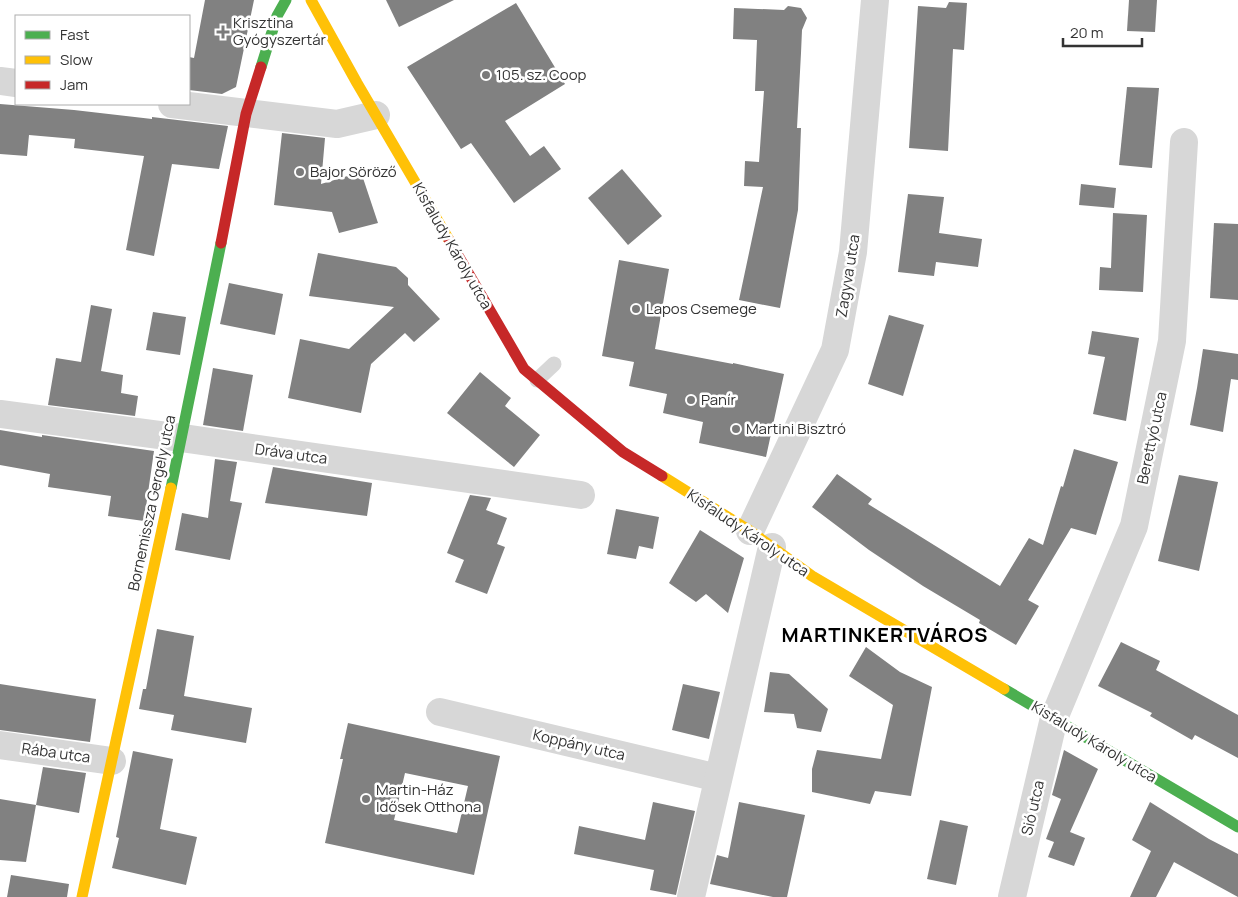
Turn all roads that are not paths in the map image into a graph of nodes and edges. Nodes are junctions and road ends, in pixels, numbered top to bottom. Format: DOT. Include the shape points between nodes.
graph roads {
  1 [pos="286,0"];
  2 [pos="311,0"];
  3 [pos="870,1"];
  4 [pos="0,81"];
  5 [pos="15,83"];
  6 [pos="179,105"];
  7 [pos="246,114"];
  8 [pos="376,115"];
  9 [pos="1184,142"];
  10 [pos="554,364"];
  11 [pos="537,380"];
  12 [pos="0,414"];
  13 [pos="182,438"];
  14 [pos="581,495"];
  15 [pos="750,531"];
  16 [pos="772,547"];
  17 [pos="440,712"];
  18 [pos="1054,718"];
  19 [pos="0,745"];
  20 [pos="112,761"];
  21 [pos="718,778"];
  22 [pos="1238,827"];
  23 [pos="82,897"];
  24 [pos="691,897"];
  25 [pos="1012,897"];
  1 -- 7 [label="main road" via="277,16"];
  2 -- 8 [label="main road, Kisfaludy Károly utca"];
  3 -- 15 [label="street, Zagyva utca" via="853,252 835,350"];
  4 -- 5 [label="street"];
  6 -- 7 [label="street"];
  7 -- 8 [label="street" via="337,124"];
  7 -- 13 [label="main road, Bornemissza Gergely utca"];
  8 -- 11 [label="main road, Kisfaludy Károly utca" via="524,369"];
  9 -- 18 [label="street, Berettyó utca" via="1172,341 1134,526"];
  10 -- 11 [label="lane"];
  11 -- 15 [label="main road, Kisfaludy Károly utca" via="623,452"];
  12 -- 13 [label="street, Dráva utca"];
  13 -- 14 [label="street, Dráva utca"];
  13 -- 20 [label="main road, Bornemissza Gergely utca"];
  15 -- 16 [label="main road, Kisfaludy Károly utca"];
  16 -- 18 [label="main road, Kisfaludy Károly utca" via="812,576"];
  16 -- 21 [label="street"];
  17 -- 21 [label="street, Koppány utca"];
  18 -- 22 [label="main road, Kisfaludy Károly utca"];
  18 -- 25 [label="street, Sió utca"];
  19 -- 20 [label="street, Rába utca"];
  20 -- 23 [label="main road, Bornemissza Gergely utca"];
  21 -- 24 [label="street"];
}
